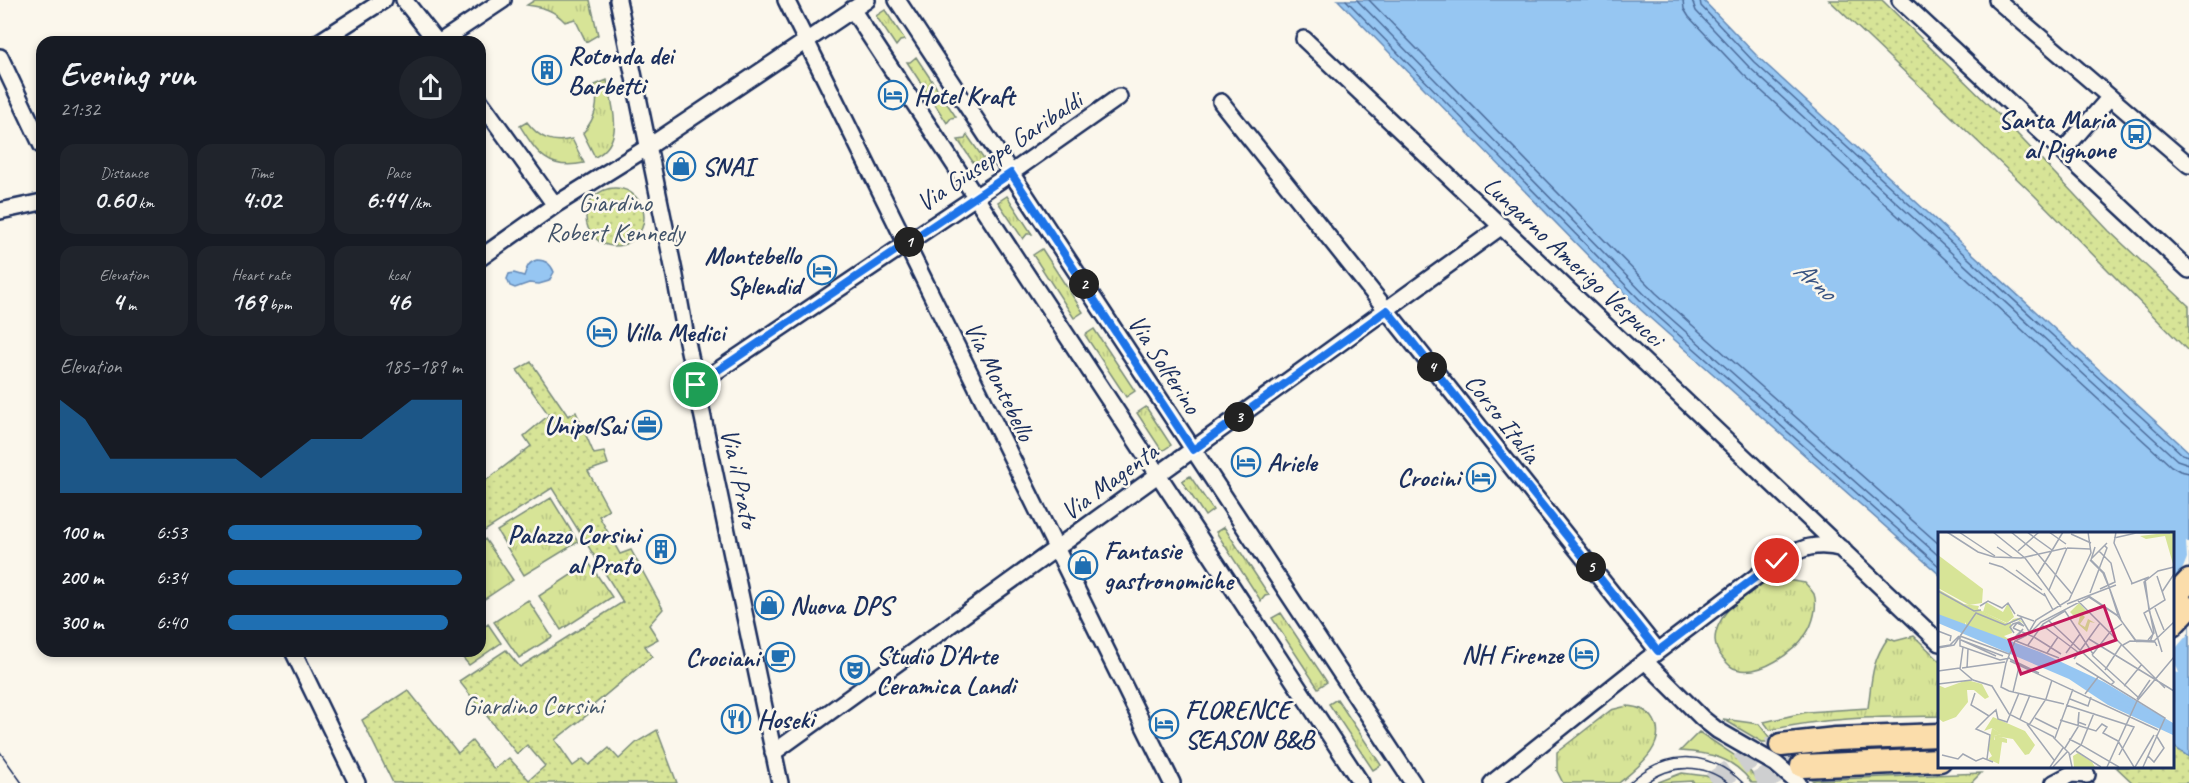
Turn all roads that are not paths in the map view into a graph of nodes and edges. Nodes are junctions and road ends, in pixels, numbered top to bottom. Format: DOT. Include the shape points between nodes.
graph roads {
  1 [pos="384,0"];
  2 [pos="405,0"];
  3 [pos="503,0"];
  4 [pos="618,0"];
  5 [pos="786,0"];
  6 [pos="867,0"];
  7 [pos="897,0"];
  8 [pos="1900,0"];
  9 [pos="1996,0"];
  10 [pos="852,9"];
  11 [pos="328,36"];
  12 [pos="434,36"];
  13 [pos="441,36"];
  14 [pos="1304,39"];
  15 [pos="806,40"];
  16 [pos="0,57"];
  17 [pos="1119,97"];
  18 [pos="2110,97"];
  19 [pos="1221,102"];
  20 [pos="486,109"];
  21 [pos="36,133"];
  22 [pos="648,147"];
  23 [pos="2063,151"];
  24 [pos="2189,165"];
  25 [pos="1011,173"];
  26 [pos="975,197"];
  27 [pos="36,203"];
  28 [pos="555,205"];
  29 [pos="0,211"];
  30 [pos="1502,226"];
  31 [pos="905,244"];
  32 [pos="486,254"];
  33 [pos="2189,270"];
  34 [pos="1387,310"];
  35 [pos="696,385"];
  36 [pos="1193,450"];
  37 [pos="1159,475"];
  38 [pos="1057,549"];
  39 [pos="1843,549"];
  40 [pos="2189,580"];
  41 [pos="2174,597"];
  42 [pos="2189,607"];
  43 [pos="2174,623"];
  44 [pos="1938,640"];
  45 [pos="1652,656"];
  46 [pos="285,657"];
  47 [pos="296,657"];
  48 [pos="1938,735"];
  49 [pos="1781,745"];
  50 [pos="773,753"];
  51 [pos="1938,760"];
  52 [pos="2086,773"];
  53 [pos="1800,774"];
  54 [pos="346,783"];
  55 [pos="357,783"];
  56 [pos="780,783"];
  57 [pos="1172,783"];
  58 [pos="1361,783"];
  59 [pos="1413,783"];
  60 [pos="1492,783"];
  61 [pos="2054,783"];
  1 -- 11 [label="street"];
  2 -- 12 [label="street"];
  3 -- 13 [label="street"];
  4 -- 22 [label="street, Via il Prato"];
  5 -- 15 [label="street, Via Montebello"];
  6 -- 10 [label="street"];
  7 -- 25 [label="street, Via Solferino"];
  8 -- 23 [label="street"];
  9 -- 18 [label="street"];
  10 -- 15 [label="street"];
  10 -- 26 [label="street"];
  14 -- 30 [label="street, Lungarno Amerigo Vespucci"];
  15 -- 22 [label="street"];
  15 -- 31 [label="street, Via Montebello"];
  16 -- 21 [label="street"];
  17 -- 25 [label="street, Via Giuseppe Garibaldi"];
  18 -- 23 [label="street"];
  18 -- 24 [label="street"];
  19 -- 34 [label="street, Corso Italia"];
  20 -- 28 [label="street"];
  22 -- 28 [label="street"];
  22 -- 35 [label="street, Via il Prato"];
  23 -- 33 [label="street"];
  25 -- 26 [label="street, Via Giuseppe Garibaldi"];
  25 -- 36 [label="street, Via Solferino"];
  26 -- 31 [label="street, Via Giuseppe Garibaldi"];
  26 -- 37 [label="street"];
  27 -- 29 [label="street"];
  28 -- 32 [label="street"];
  30 -- 34 [label="street, Via Magenta"];
  30 -- 39 [label="street, Lungarno Amerigo Vespucci"];
  31 -- 35 [label="street, Via Giuseppe Garibaldi"];
  31 -- 38 [label="street, Via Montebello"];
  34 -- 36 [label="street, Via Magenta"];
  34 -- 45 [label="street, Corso Italia"];
  35 -- 50 [label="street, Via il Prato"];
  36 -- 37 [label="street, Via Magenta"];
  36 -- 59 [label="street, Via Solferino"];
  37 -- 38 [label="street, Via Magenta"];
  37 -- 58 [label="street"];
  38 -- 50 [label="street, Via Magenta"];
  38 -- 57 [label="street, Via Montebello"];
  39 -- 44 [label="street, Lungarno Amerigo Vespucci"];
  39 -- 45 [label="street" via="1812,546 1777,561"];
  40 -- 41 [label="main road"];
  42 -- 43 [label="main road"];
  45 -- 53 [label="street, Corso Italia" via="1702,718 1717,730"];
  45 -- 60 [label="street"];
  46 -- 54 [label="street"];
  47 -- 55 [label="street"];
  48 -- 49 [label="main road"];
  50 -- 56 [label="street, Via il Prato"];
  51 -- 53 [label="main road"];
  52 -- 61 [label="street" via="2071,774"];
}
